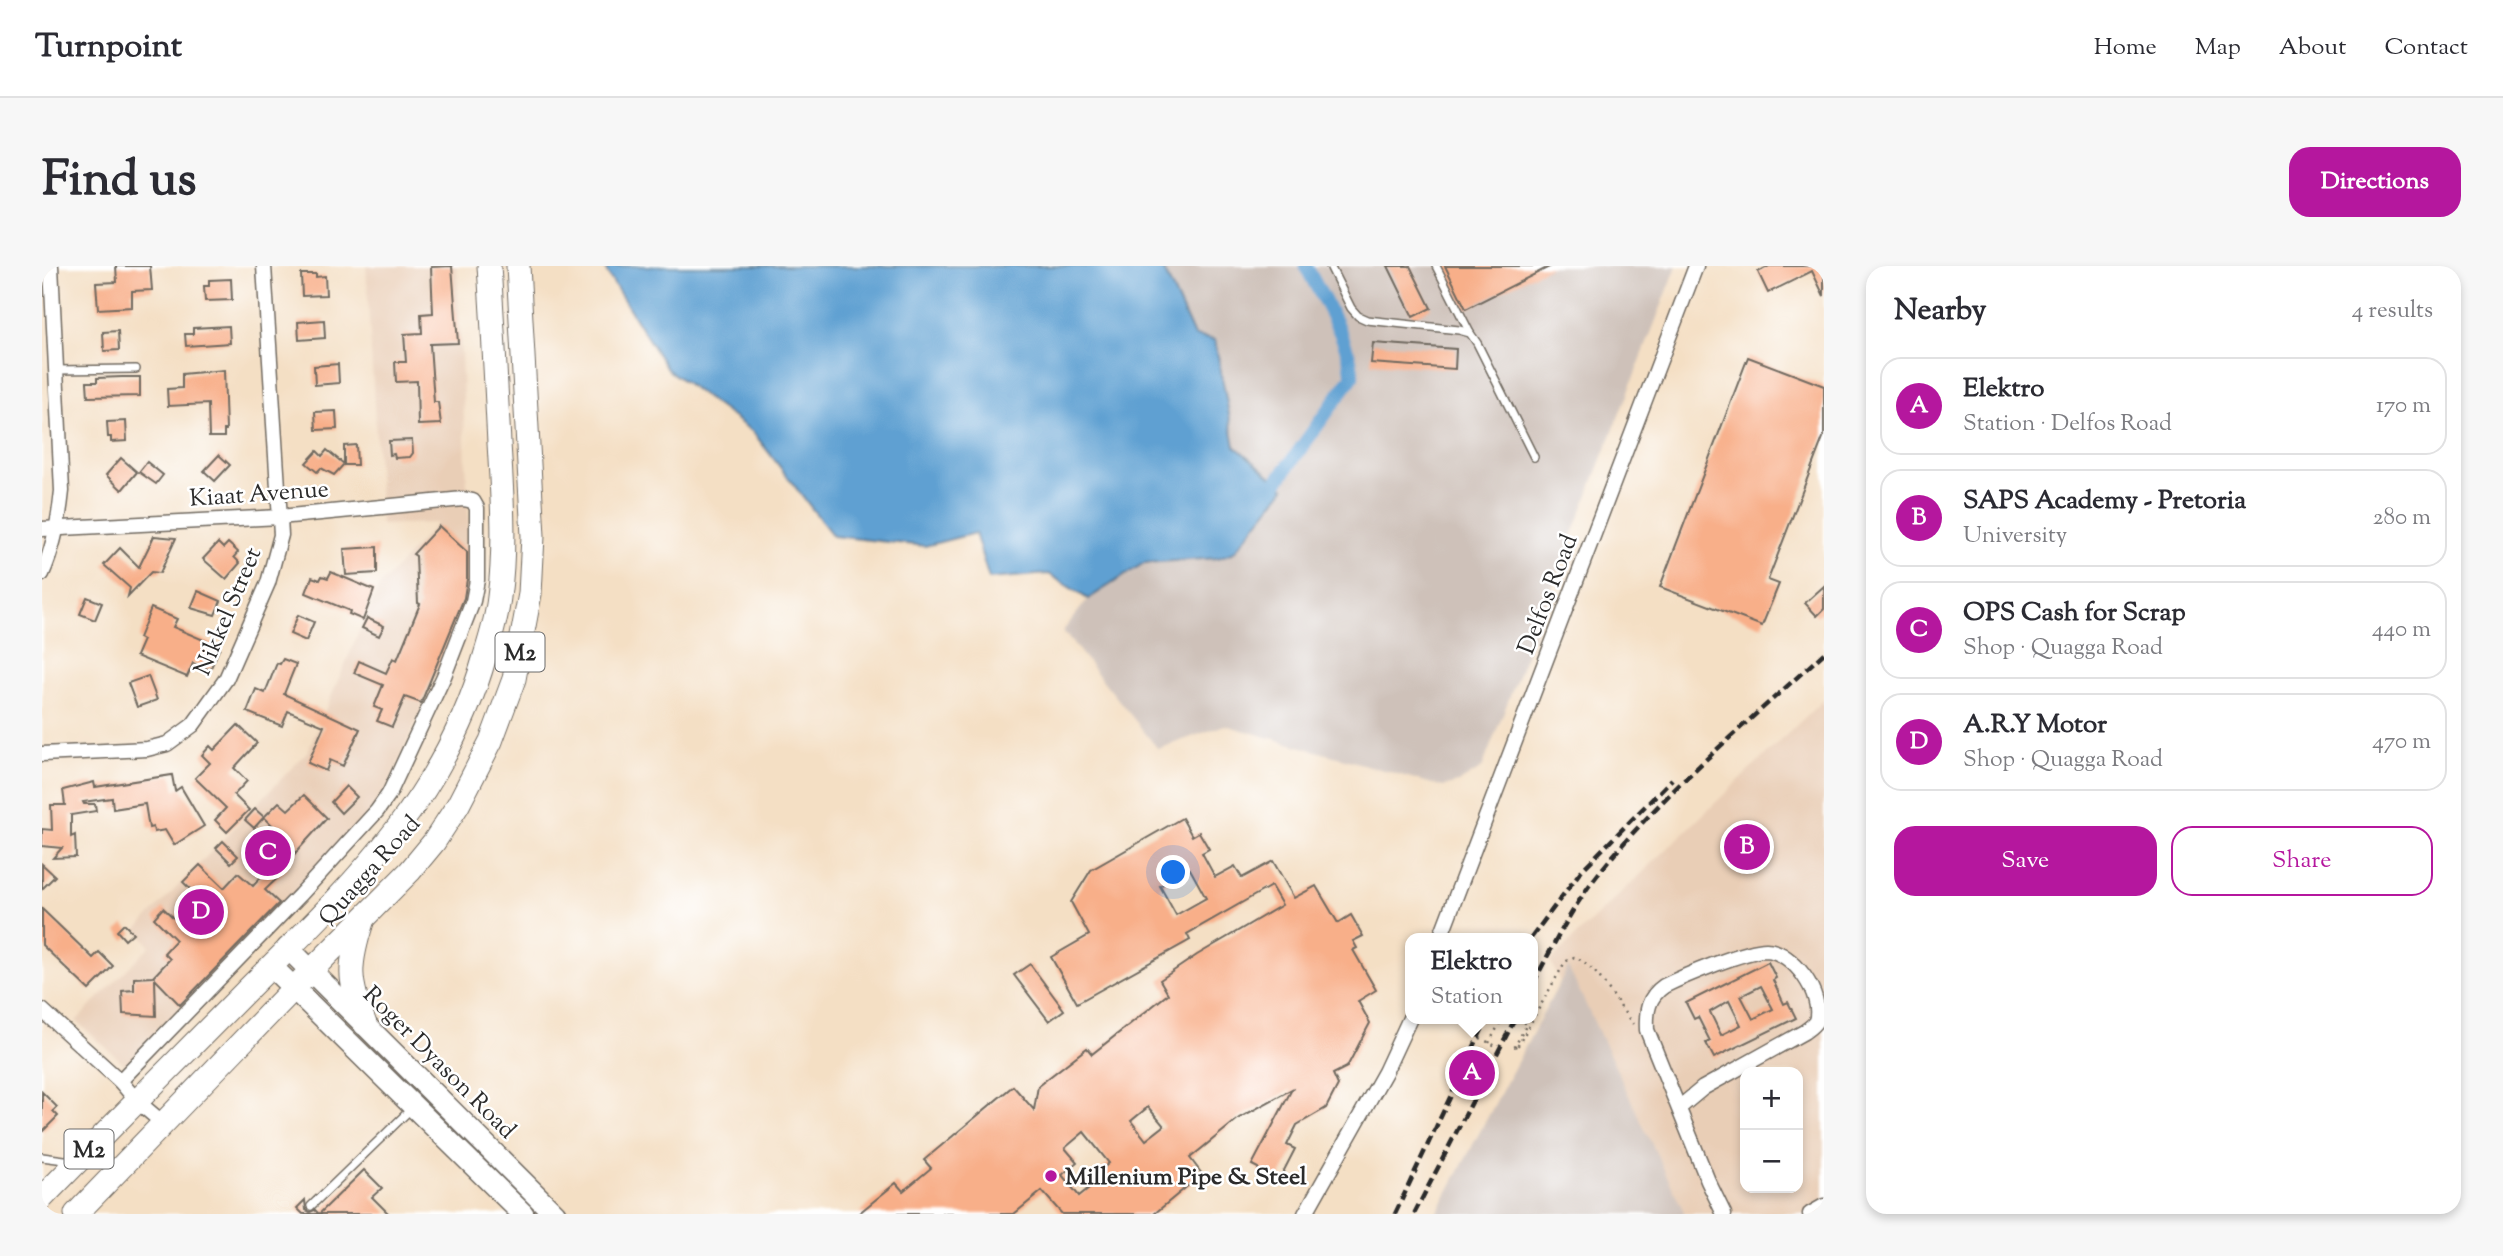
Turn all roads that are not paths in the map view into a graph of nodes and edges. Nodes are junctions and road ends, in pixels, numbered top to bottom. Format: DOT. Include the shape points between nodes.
graph roads {
  1 [pos="51,266"];
  2 [pos="264,266"];
  3 [pos="489,266"];
  4 [pos="518,266"];
  5 [pos="1331,266"];
  6 [pos="1436,266"];
  7 [pos="1696,266"];
  8 [pos="1470,333"];
  9 [pos="136,369"];
  10 [pos="56,370"];
  11 [pos="1534,457"];
  12 [pos="280,517"];
  13 [pos="58,528"];
  14 [pos="42,529"];
  15 [pos="42,574"];
  16 [pos="42,754"];
  17 [pos="362,922"];
  18 [pos="1442,933"];
  19 [pos="289,948"];
  20 [pos="271,966"];
  21 [pos="311,971"];
  22 [pos="294,988"];
  23 [pos="42,1010"];
  24 [pos="365,1024"];
  25 [pos="1407,1024"];
  26 [pos="120,1081"];
  27 [pos="137,1101"];
  28 [pos="414,1106"];
  29 [pos="1679,1108"];
  30 [pos="164,1124"];
  31 [pos="42,1157"];
  32 [pos="78,1161"];
  33 [pos="42,1198"];
  34 [pos="311,1206"];
  35 [pos="1824,1206"];
  36 [pos="76,1214"];
  37 [pos="523,1214"];
  38 [pos="555,1214"];
  39 [pos="1305,1214"];
  40 [pos="1724,1214"];
  41 [pos="1810,1214"];
  1 -- 10 [label="street"];
  2 -- 12 [label="street, Nikkel Street"];
  3 -- 19 [label="main road, Quagga Road / M2" via="503,497 502,568 475,693 440,768 411,813"];
  4 -- 17 [label="main road, Quagga Road / M2" via="533,536 530,594 514,679 491,741 458,804 434,842"];
  5 -- 8 [label="lane" via="1358,316"];
  6 -- 8 [label="lane"];
  7 -- 18 [label="street, Delfos Road"];
  8 -- 11 [label="lane"];
  9 -- 10 [label="lane"];
  10 -- 13 [label="street" via="62,475"];
  12 -- 13 [label="street, Kiaat Avenue"];
  12 -- 16 [label="street, Nikkel Street" via="280,544 268,583 226,679 193,725 167,744 147,749"];
  12 -- 26 [label="street, Kiaat Avenue" via="471,499 476,505 478,552 474,601 444,676 377,811"];
  13 -- 14 [label="street, Kiaat Avenue"];
  13 -- 15 [label="street"];
  17 -- 21 [label="main road, Quagga Road / M2"];
  17 -- 24 [label="main road" via="351,978"];
  19 -- 20 [label="main road, Quagga Road / M2"];
  19 -- 21 [label="main road, Roger Dyason Road"];
  20 -- 22 [label="main road, Roger Dyason Road"];
  20 -- 27 [label="main road, Quagga Road / M2"];
  21 -- 22 [label="main road, Quagga Road / M2"];
  21 -- 24 [label="main road, Roger Dyason Road"];
  22 -- 28 [label="main road, Roger Dyason Road"];
  22 -- 30 [label="main road, Quagga Road / M2"];
  23 -- 26 [label="street"];
  24 -- 38 [label="main road, Roger Dyason Road"];
  25 -- 39 [label="street"];
  26 -- 27 [label="street"];
  27 -- 30 [label="street"];
  27 -- 32 [label="main road, Quagga Road / M2"];
  28 -- 34 [label="lane"];
  28 -- 37 [label="main road, Roger Dyason Road"];
  29 -- 29 [label="street" via="1647,1030 1653,995 1675,980 1758,950 1791,959 1816,995 1816,1021 1703,1088"];
  29 -- 40 [label="street"];
  30 -- 36 [label="main road, Quagga Road / M2"];
  31 -- 32 [label="lane"];
  32 -- 33 [label="main road, Quagga Road / M2"];
  35 -- 41 [label="street"];
}
